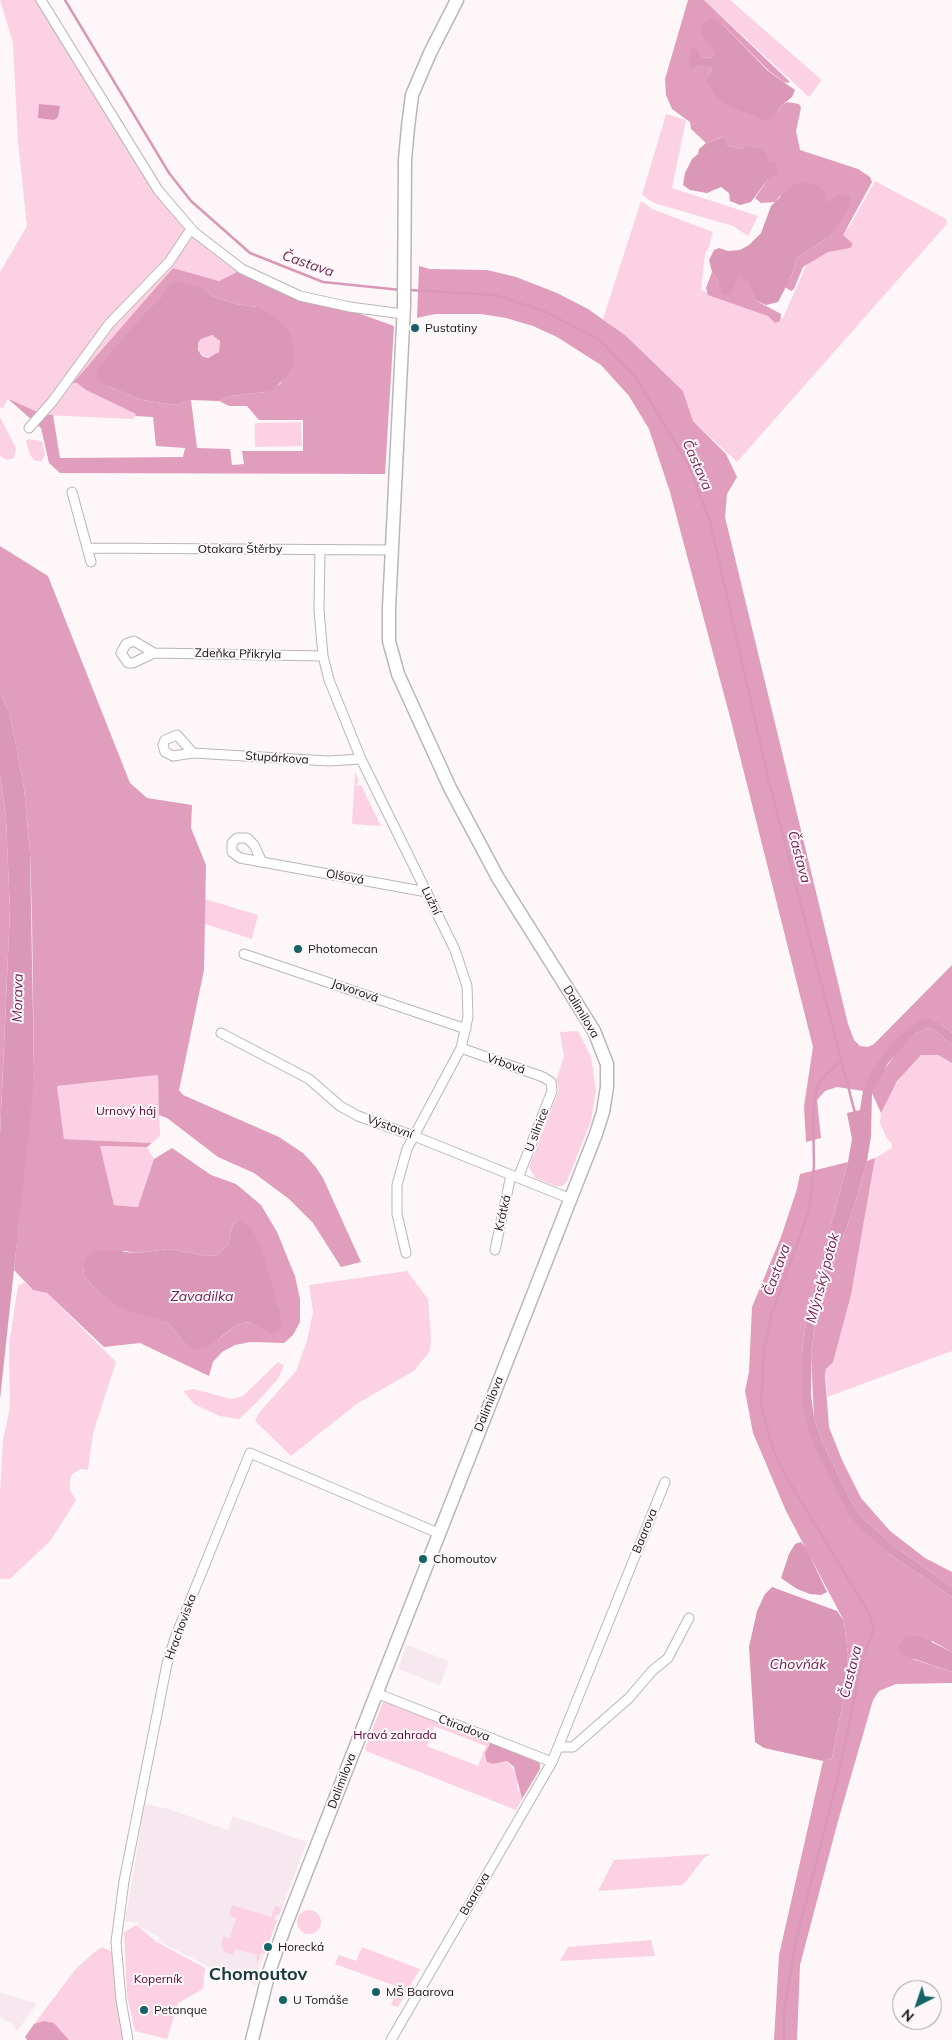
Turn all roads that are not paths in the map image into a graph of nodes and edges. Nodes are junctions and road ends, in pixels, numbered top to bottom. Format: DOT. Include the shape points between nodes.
graph roads {
  1 [pos="41,0"];
  2 [pos="457,0"];
  3 [pos="191,230"];
  4 [pos="403,309"];
  5 [pos="28,428"];
  6 [pos="72,492"];
  7 [pos="88,548"];
  8 [pos="320,550"];
  9 [pos="392,550"];
  10 [pos="91,562"];
  11 [pos="154,653"];
  12 [pos="323,656"];
  13 [pos="193,753"];
  14 [pos="361,759"];
  15 [pos="262,862"];
  16 [pos="427,892"];
  17 [pos="244,954"];
  18 [pos="466,1029"];
  19 [pos="221,1033"];
  20 [pos="461,1048"];
  21 [pos="551,1082"];
  22 [pos="414,1136"];
  23 [pos="515,1176"];
  24 [pos="571,1200"];
  25 [pos="495,1250"];
  26 [pos="406,1253"];
  27 [pos="665,1482"];
  28 [pos="438,1533"];
  29 [pos="689,1618"];
  30 [pos="376,1693"];
  31 [pos="558,1747"];
  32 [pos="552,1762"];
  33 [pos="128,2040"];
  34 [pos="252,2040"];
  35 [pos="391,2040"];
  1 -- 3 [label="street" via="158,190"];
  2 -- 4 [label="main road, Dalimilova" via="412,95 405,160"];
  3 -- 4 [label="street" via="242,270 300,296 350,307"];
  3 -- 5 [label="street" via="170,262 109,324 52,402"];
  4 -- 9 [label="main road, Dalimilova"];
  6 -- 7 [label="street"];
  7 -- 8 [label="street, Otakara Štěrby"];
  7 -- 10 [label="street"];
  8 -- 9 [label="street, Otakara Štěrby"];
  8 -- 12 [label="street, Lužní" via="319,610"];
  9 -- 24 [label="main road, Dalimilova" via="388,622 394,662 450,788 498,878 594,1031 603,1051 608,1071 605,1103"];
  11 -- 12 [label="street, Zdeňka Přikryla"];
  12 -- 14 [label="street, Lužní" via="338,707"];
  13 -- 14 [label="street, Stupárkova" via="329,762"];
  14 -- 16 [label="street, Lužní"];
  15 -- 16 [label="street, Olšová"];
  16 -- 18 [label="street, Lužní" via="455,950 467,986"];
  17 -- 18 [label="street, Javorová"];
  18 -- 20 [label="street, Lužní"];
  19 -- 22 [label="street, Výstavní" via="309,1079 340,1106 358,1116"];
  20 -- 21 [label="street, Vrbová"];
  20 -- 22 [label="street, Lužní"];
  21 -- 23 [label="street, U silnice" via="552,1091"];
  22 -- 23 [label="street, Výstavní"];
  22 -- 26 [label="street, Lužní" via="397,1185 397,1214"];
  23 -- 24 [label="street, Výstavní"];
  23 -- 25 [label="street, Krátká"];
  24 -- 28 [label="main road, Dalimilova"];
  27 -- 31 [label="street, Baarova"];
  28 -- 30 [label="main road, Dalimilova"];
  28 -- 33 [label="street, Hrachoviska" via="250,1453 167,1664 124,1882 116,1942"];
  29 -- 31 [label="street" via="668,1658 629,1698 573,1747"];
  30 -- 32 [label="street, Ctiradova"];
  30 -- 34 [label="main road, Dalimilova" via="274,1958"];
  31 -- 32 [label="street, Baarova"];
  32 -- 35 [label="street, Baarova"];
}
